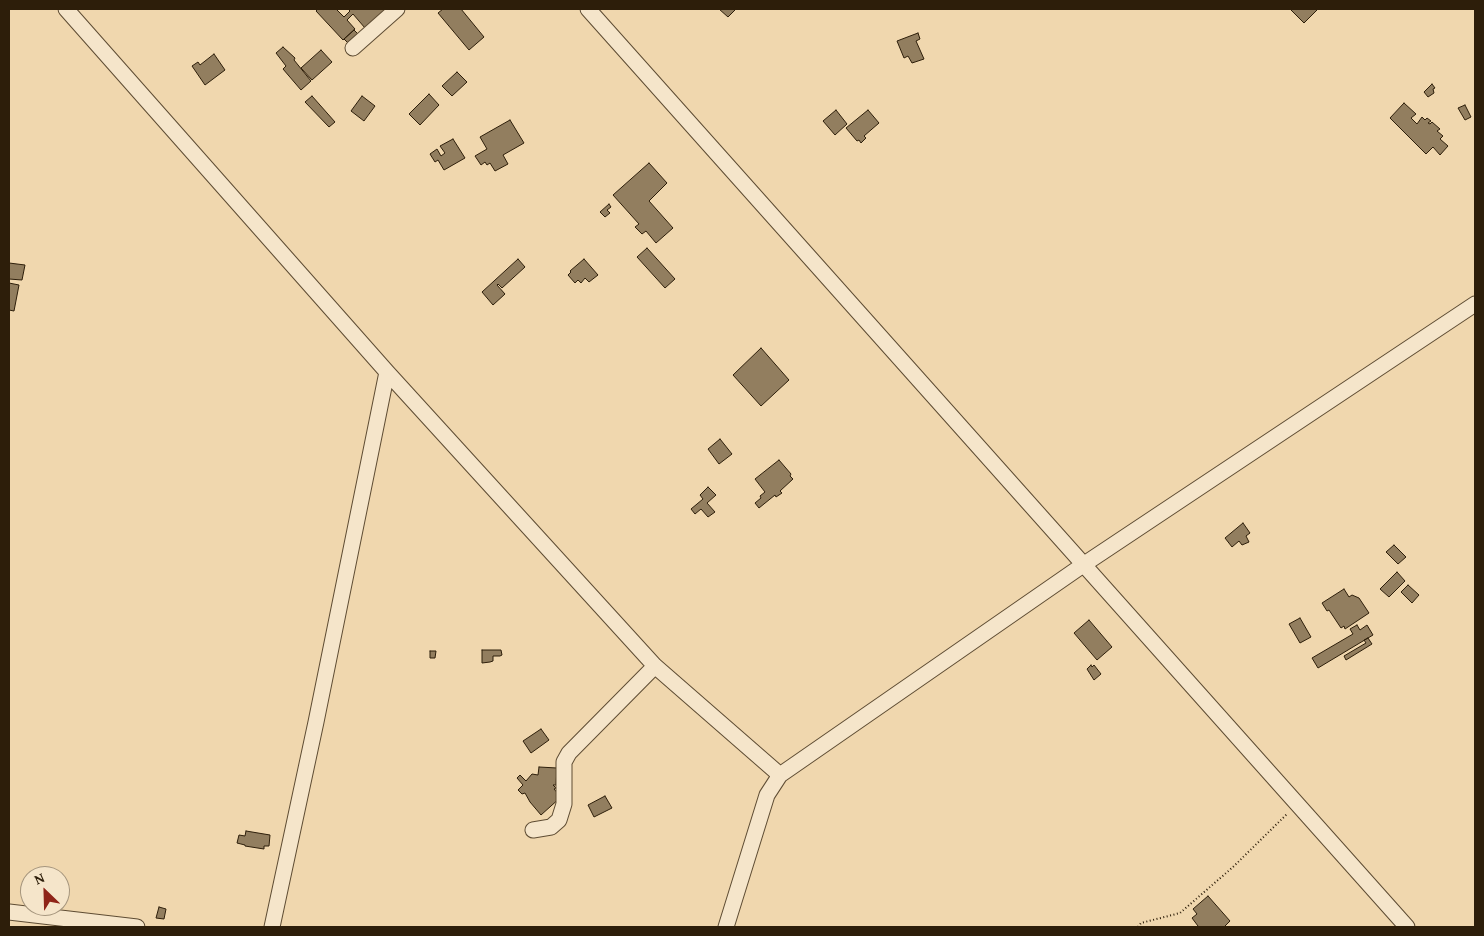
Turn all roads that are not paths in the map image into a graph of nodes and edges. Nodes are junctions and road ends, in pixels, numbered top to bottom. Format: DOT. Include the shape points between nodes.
graph roads {
  1 [pos="66,9"];
  2 [pos="397,9"];
  3 [pos="588,9"];
  4 [pos="353,48"];
  5 [pos="1475,304"];
  6 [pos="387,372"];
  7 [pos="1083,566"];
  8 [pos="655,666"];
  9 [pos="780,775"];
  10 [pos="533,830"];
  11 [pos="9,912"];
  12 [pos="137,927"];
  13 [pos="272,927"];
  14 [pos="726,927"];
  15 [pos="1407,927"];
  1 -- 6 [label="street"];
  2 -- 4 [label="street"];
  3 -- 7 [label="street"];
  5 -- 7 [label="street"];
  6 -- 8 [label="street"];
  6 -- 13 [label="street"];
  7 -- 9 [label="street"];
  7 -- 15 [label="street"];
  8 -- 9 [label="street"];
  8 -- 10 [label="street" via="569,753 564,762 564,804 559,820 552,827"];
  9 -- 14 [label="street" via="766,795"];
  11 -- 12 [label="street"];
}
